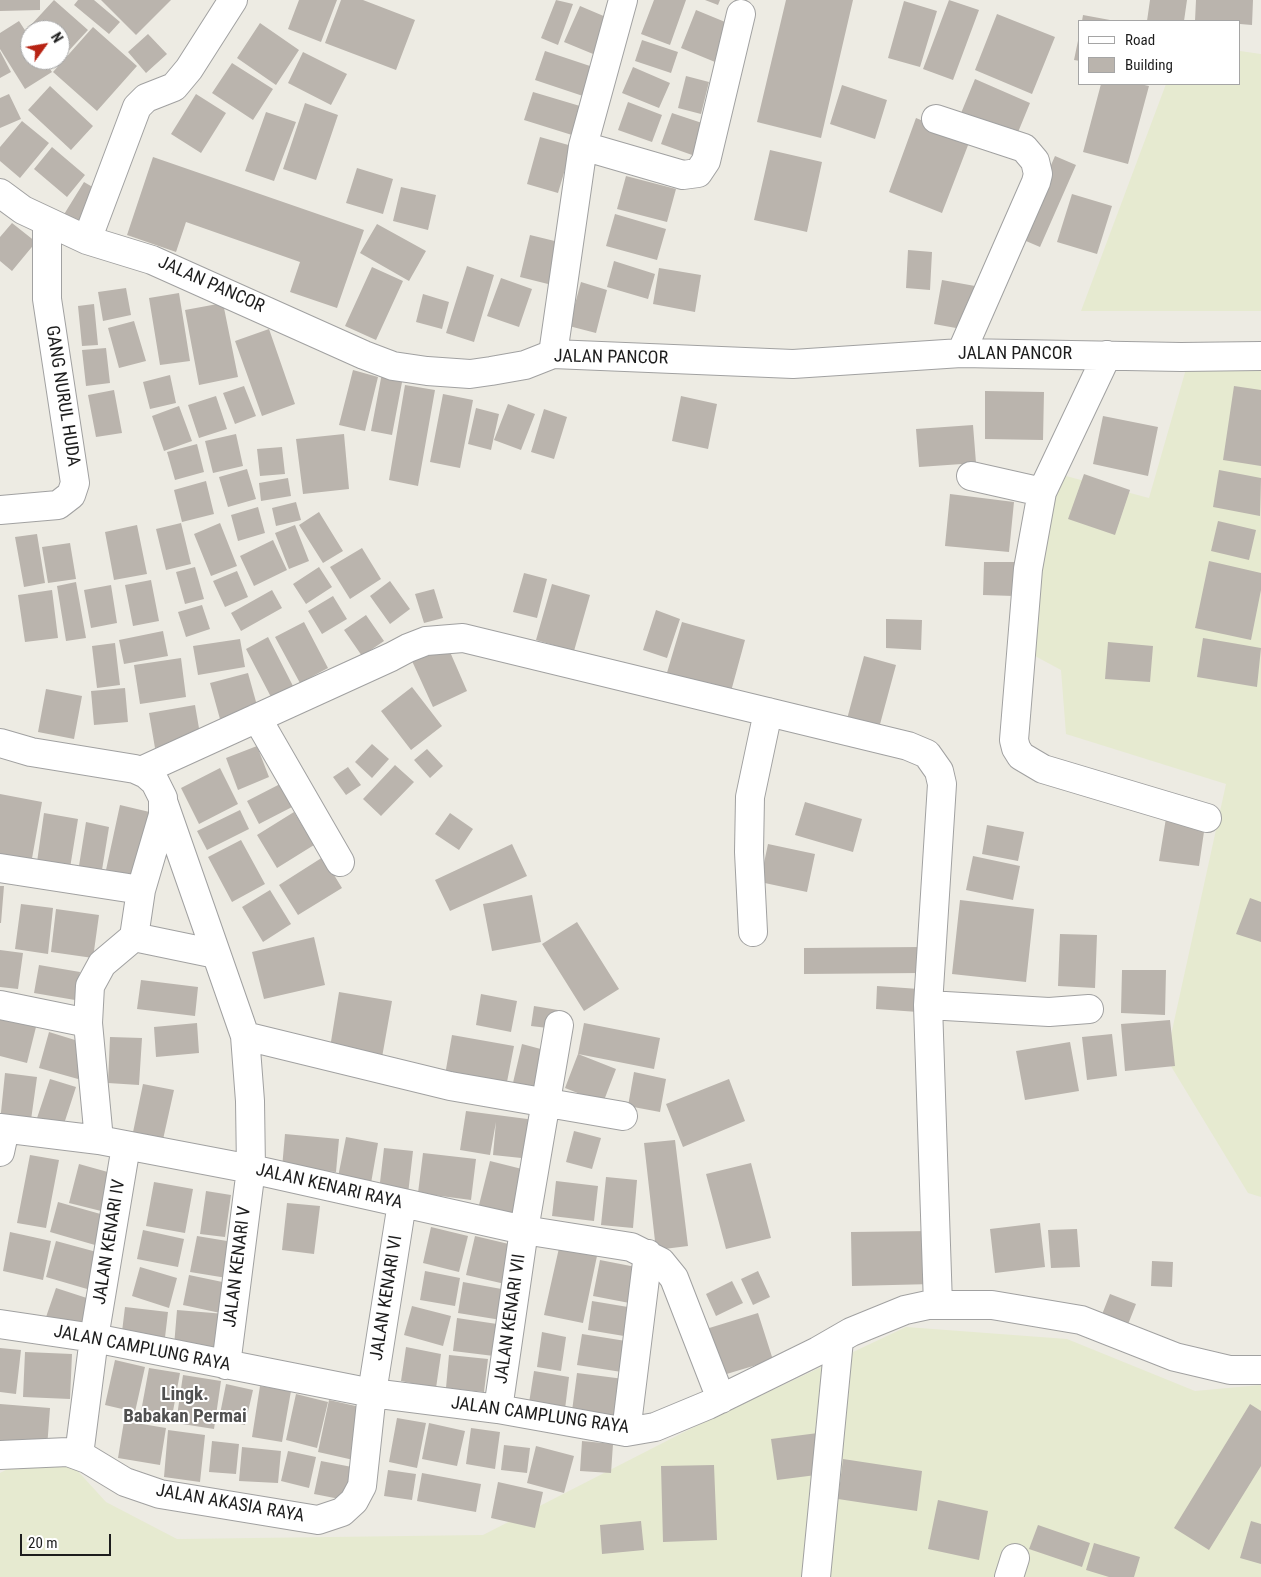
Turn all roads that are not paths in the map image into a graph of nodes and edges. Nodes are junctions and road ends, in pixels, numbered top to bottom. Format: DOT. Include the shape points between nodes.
graph roads {
  1 [pos="233,0"];
  2 [pos="623,0"];
  3 [pos="741,14"];
  4 [pos="936,119"];
  5 [pos="583,146"];
  6 [pos="0,193"];
  7 [pos="47,222"];
  8 [pos="87,240"];
  9 [pos="961,353"];
  10 [pos="553,354"];
  11 [pos="1107,356"];
  12 [pos="1261,356"];
  13 [pos="972,476"];
  14 [pos="1042,492"];
  15 [pos="0,510"];
  16 [pos="768,712"];
  17 [pos="257,718"];
  18 [pos="0,743"];
  19 [pos="141,771"];
  20 [pos="164,804"];
  21 [pos="1207,818"];
  22 [pos="340,862"];
  23 [pos="0,868"];
  24 [pos="141,890"];
  25 [pos="753,932"];
  26 [pos="134,937"];
  27 [pos="216,954"];
  28 [pos="0,1005"];
  29 [pos="928,1005"];
  30 [pos="1089,1008"];
  31 [pos="88,1023"];
  32 [pos="559,1025"];
  33 [pos="245,1036"];
  34 [pos="545,1103"];
  35 [pos="623,1116"];
  36 [pos="2,1137"];
  37 [pos="99,1140"];
  38 [pos="126,1146"];
  39 [pos="251,1169"];
  40 [pos="402,1203"];
  41 [pos="524,1230"];
  42 [pos="651,1256"];
  43 [pos="938,1305"];
  44 [pos="0,1324"];
  45 [pos="94,1338"];
  46 [pos="838,1340"];
  47 [pos="226,1365"];
  48 [pos="1261,1370"];
  49 [pos="372,1394"];
  50 [pos="721,1399"];
  51 [pos="498,1409"];
  52 [pos="626,1432"];
  53 [pos="0,1455"];
  54 [pos="79,1455"];
  55 [pos="816,1577"];
  1 -- 8 [label="street" via="189,70 174,87 146,98 138,107"];
  2 -- 5 [label="street"];
  3 -- 5 [label="street" via="706,161 698,173 683,175"];
  4 -- 9 [label="street" via="1024,148 1036,161 1038,174"];
  5 -- 10 [label="street"];
  6 -- 7 [label="street, JALAN PANCOR"];
  7 -- 8 [label="street, JALAN PANCOR"];
  7 -- 15 [label="street, GANG NURUL HUDA" via="47,299 75,483 71,495 58,505"];
  8 -- 10 [label="street, JALAN PANCOR" via="152,260 393,366 470,374 525,365"];
  9 -- 10 [label="street, JALAN PANCOR" via="801,364"];
  9 -- 11 [label="street, JALAN PANCOR"];
  11 -- 12 [label="street, JALAN PANCOR"];
  11 -- 14 [label="street"];
  13 -- 14 [label="street"];
  14 -- 21 [label="street" via="1024,606 1016,748 1021,756 1043,768"];
  16 -- 17 [label="street" via="463,638 435,640 408,648"];
  16 -- 25 [label="street" via="750,797"];
  16 -- 29 [label="street" via="915,748 936,764 942,784"];
  17 -- 19 [label="street"];
  17 -- 22 [label="street"];
  18 -- 19 [label="street" via="31,752"];
  19 -- 20 [label="street, JALAN KENARI V" via="155,782"];
  20 -- 24 [label="street"];
  20 -- 27 [label="street, JALAN KENARI V"];
  23 -- 24 [label="street"];
  24 -- 26 [label="street"];
  26 -- 27 [label="street"];
  26 -- 31 [label="street" via="102,964 90,986"];
  27 -- 33 [label="street, JALAN KENARI V"];
  28 -- 31 [label="street"];
  29 -- 30 [label="street" via="1049,1012"];
  29 -- 43 [label="street"];
  31 -- 37 [label="street"];
  32 -- 34 [label="street, JALAN KENARI VII"];
  33 -- 34 [label="street" via="450,1086"];
  33 -- 39 [label="street, JALAN KENARI V"];
  34 -- 35 [label="street"];
  34 -- 41 [label="street, JALAN KENARI VII"];
  36 -- 37 [label="street, JALAN KENARI RAYA"];
  37 -- 38 [label="street, JALAN KENARI RAYA"];
  38 -- 39 [label="street, JALAN KENARI RAYA"];
  38 -- 45 [label="street, JALAN KENARI IV"];
  39 -- 40 [label="street, JALAN KENARI RAYA"];
  39 -- 47 [label="street, JALAN KENARI V"];
  40 -- 41 [label="street, JALAN KENARI RAYA"];
  40 -- 49 [label="street, JALAN KENARI VI"];
  41 -- 42 [label="street, JALAN KENARI RAYA" via="631,1247"];
  41 -- 51 [label="street, JALAN KENARI VII"];
  42 -- 50 [label="street" via="674,1278"];
  42 -- 52 [label="street"];
  43 -- 46 [label="street, JALAN CAMPLUNG RAYA" via="905,1310"];
  43 -- 48 [label="street, JALAN CAMPLUNG RAYA" via="992,1305 1081,1320 1175,1357 1230,1370"];
  44 -- 45 [label="street, JALAN CAMPLUNG RAYA"];
  45 -- 47 [label="street, JALAN CAMPLUNG RAYA"];
  45 -- 54 [label="street, JALAN KENARI IV"];
  46 -- 50 [label="street, JALAN CAMPLUNG RAYA"];
  46 -- 55 [label="street"];
  47 -- 49 [label="street, JALAN CAMPLUNG RAYA"];
  49 -- 51 [label="street, JALAN CAMPLUNG RAYA"];
  49 -- 54 [label="street, JALAN AKASIA RAYA" via="362,1486 348,1507 327,1519 160,1494 125,1482"];
  50 -- 52 [label="street, JALAN CAMPLUNG RAYA" via="655,1427"];
  51 -- 52 [label="street, JALAN CAMPLUNG RAYA"];
  53 -- 54 [label="street, JALAN AKASIA RAYA" via="56,1452"];
}
